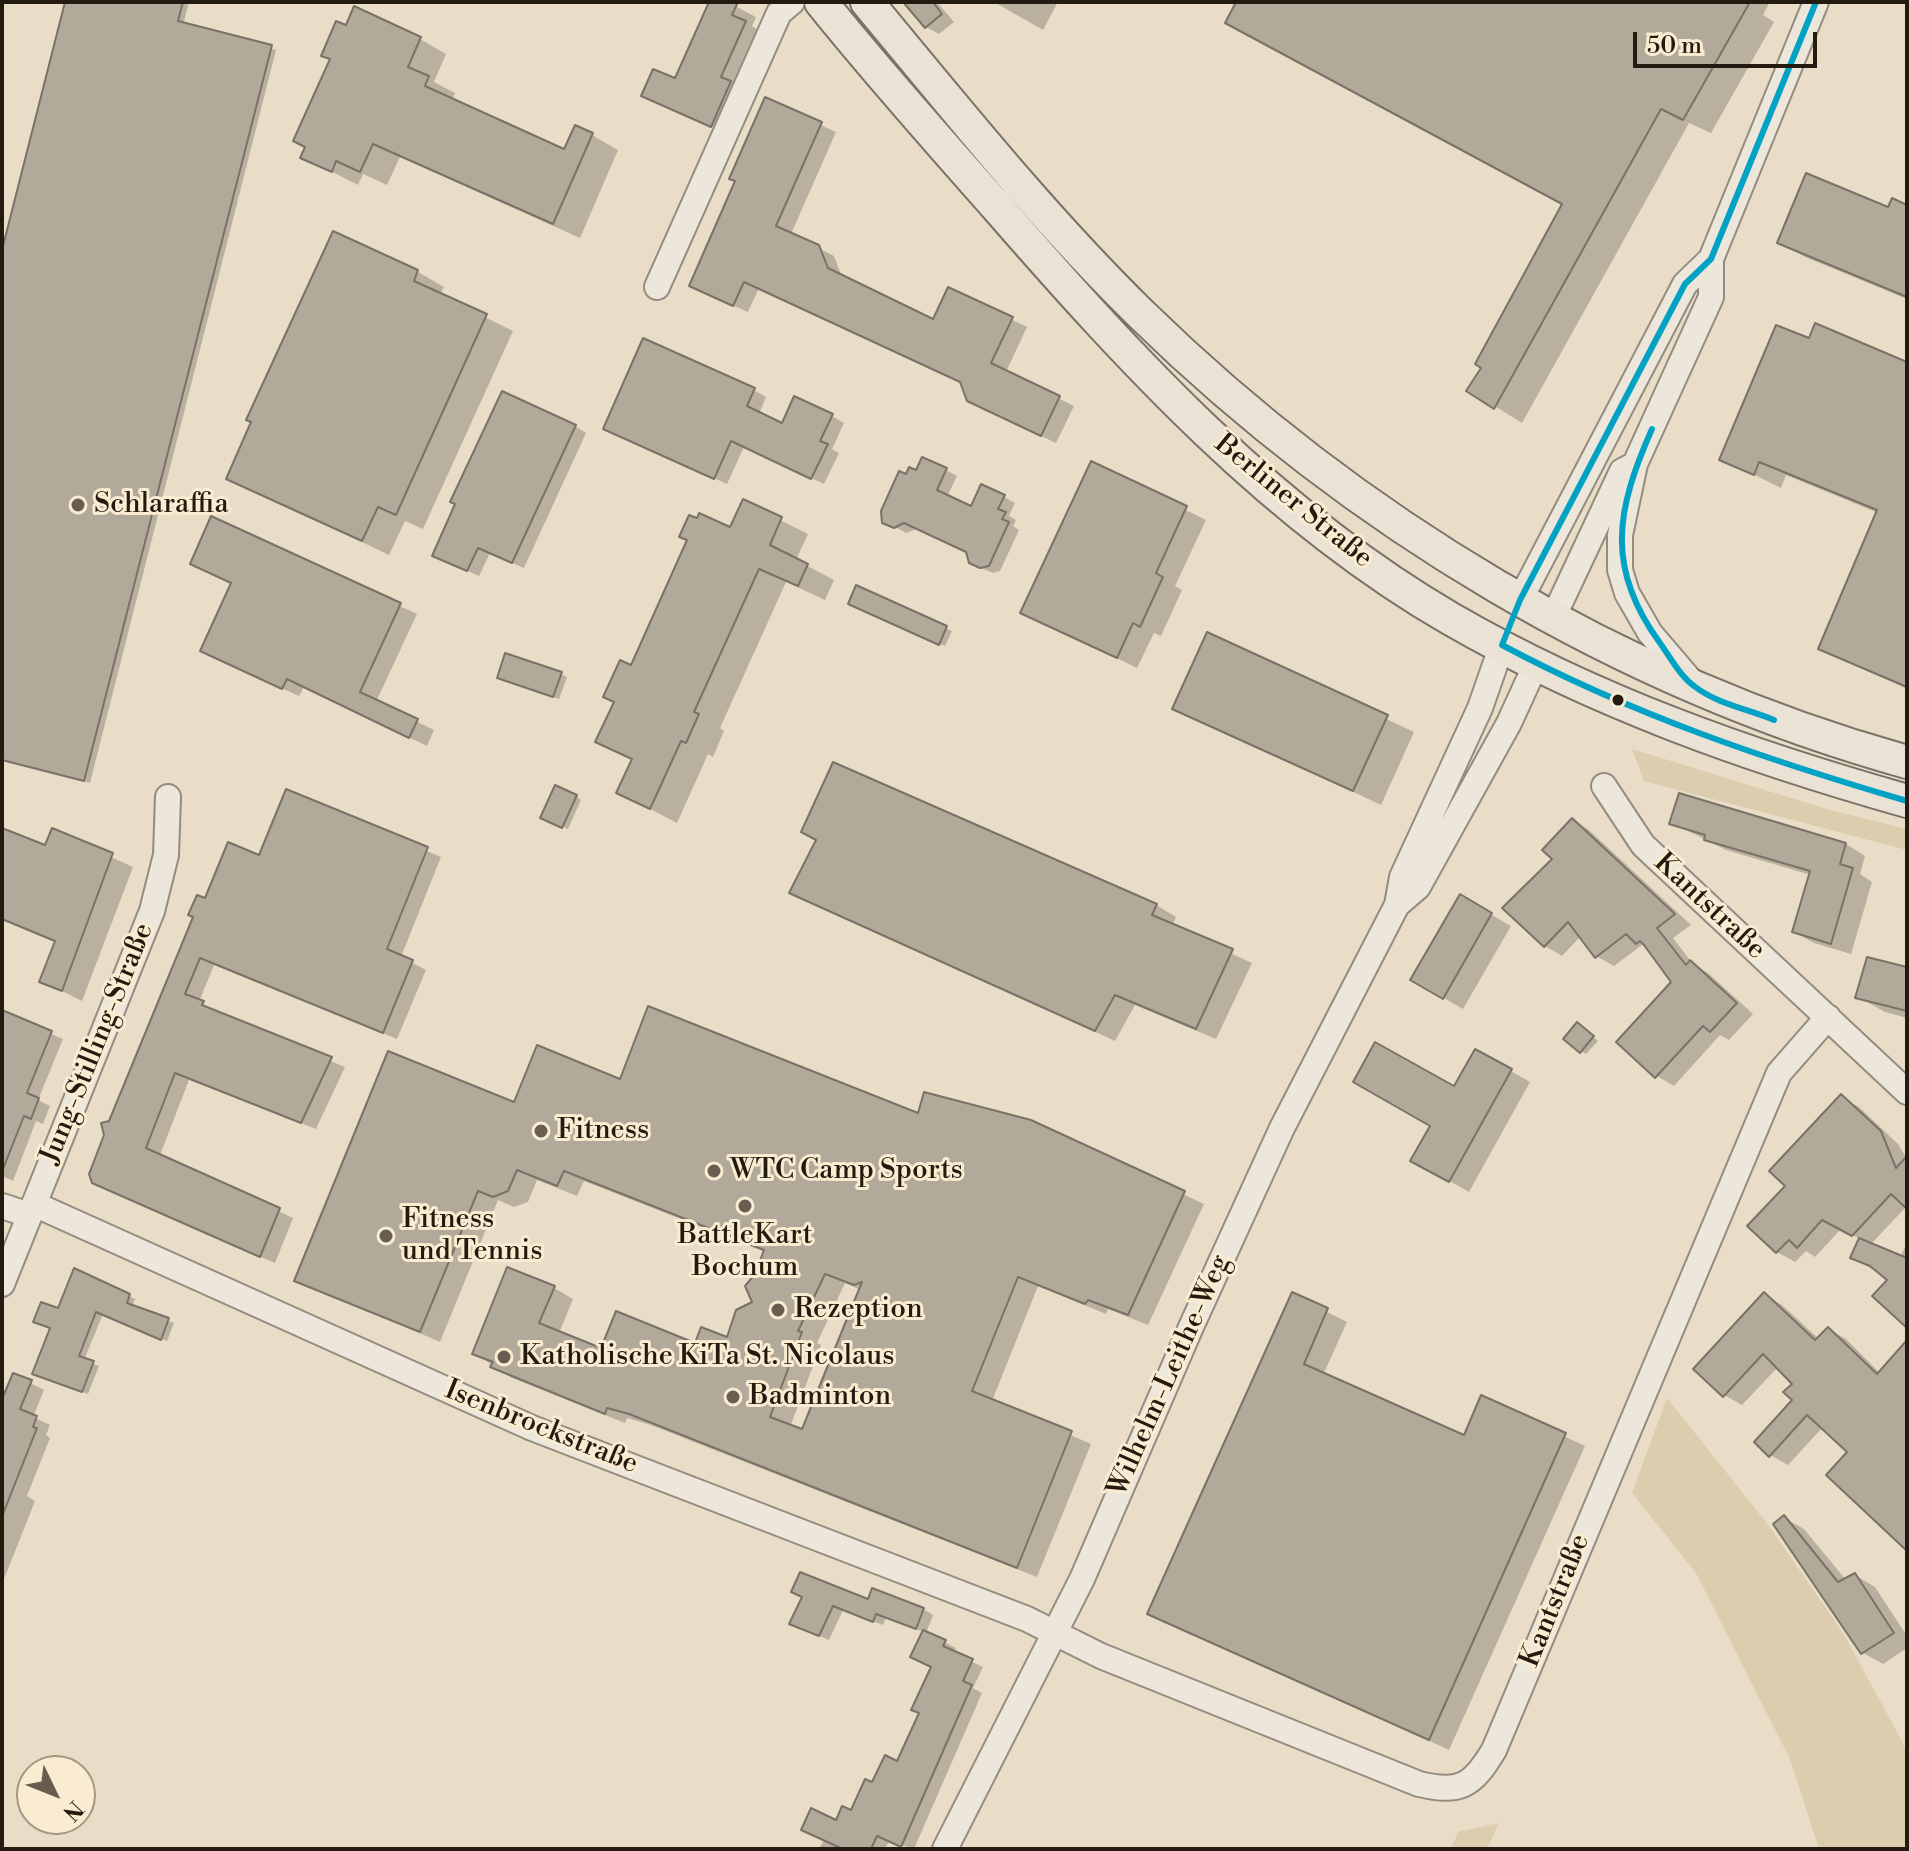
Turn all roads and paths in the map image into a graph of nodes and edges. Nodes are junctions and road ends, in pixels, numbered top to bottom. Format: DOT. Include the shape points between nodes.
graph roads {
  1 [pos="792,2"];
  2 [pos="821,2"];
  3 [pos="867,2"];
  4 [pos="1816,2"];
  5 [pos="1711,259"];
  6 [pos="657,287"];
  7 [pos="1635,464"];
  8 [pos="1520,600"];
  9 [pos="1553,618"];
  10 [pos="1502,645"];
  11 [pos="1536,664"];
  12 [pos="1695,686"];
  13 [pos="1907,762"];
  14 [pos="1604,786"];
  15 [pos="168,797"];
  16 [pos="1907,801"];
  17 [pos="1397,905"];
  18 [pos="1828,1017"];
  19 [pos="1907,1092"];
  20 [pos="2,1206"];
  21 [pos="32,1210"];
  22 [pos="2,1284"];
  23 [pos="1057,1633"];
  24 [pos="945,1849"];
  1 -- 6 [label="street" via="779,13"];
  2 -- 10 [label="main road, Berliner Straße" via="1062,282 1182,408 1249,471 1402,587"];
  3 -- 8 [label="main road, Berliner Straße" via="1010,175 1141,314 1341,484"];
  4 -- 5 [label="street"];
  5 -- 7 [label="street" via="1711,297"];
  5 -- 8 [label="street" via="1685,284"];
  7 -- 9 [label="street" via="1622,471"];
  7 -- 12 [label="street" via="1620,535 1620,570 1650,633"];
  8 -- 9 [label="main road, Berliner Straße"];
  8 -- 10 [label="main road, Wilhelm-Leithe-Weg"];
  9 -- 11 [label="main road, Wilhelm-Leithe-Weg"];
  9 -- 12 [label="main road, Berliner Straße"];
  10 -- 11 [label="main road, Berliner Straße"];
  10 -- 17 [label="street, Wilhelm-Leithe-Weg" via="1480,708 1402,877"];
  11 -- 16 [label="main road, Berliner Straße" via="1618,705 1769,761"];
  11 -- 17 [label="street, Wilhelm-Leithe-Weg" via="1418,887"];
  12 -- 13 [label="main road, Berliner Straße" via="1774,720"];
  14 -- 18 [label="street, Kantstraße" via="1643,845"];
  15 -- 21 [label="street, Jung-Stilling-Straße" via="166,855 152,911"];
  17 -- 23 [label="street, Wilhelm-Leithe-Weg" via="1246,1205"];
  18 -- 19 [label="street, Kantstraße"];
  18 -- 23 [label="street, Kantstraße" via="1779,1073 1479,1775 1460,1788 1419,1784 1101,1656"];
  20 -- 21 [label="street, Isenbrockstraße"];
  21 -- 22 [label="street, Jung-Stilling-Straße"];
  21 -- 23 [label="street, Isenbrockstraße" via="532,1428"];
  23 -- 24 [label="street, Wilhelm-Leithe-Weg"];
}
